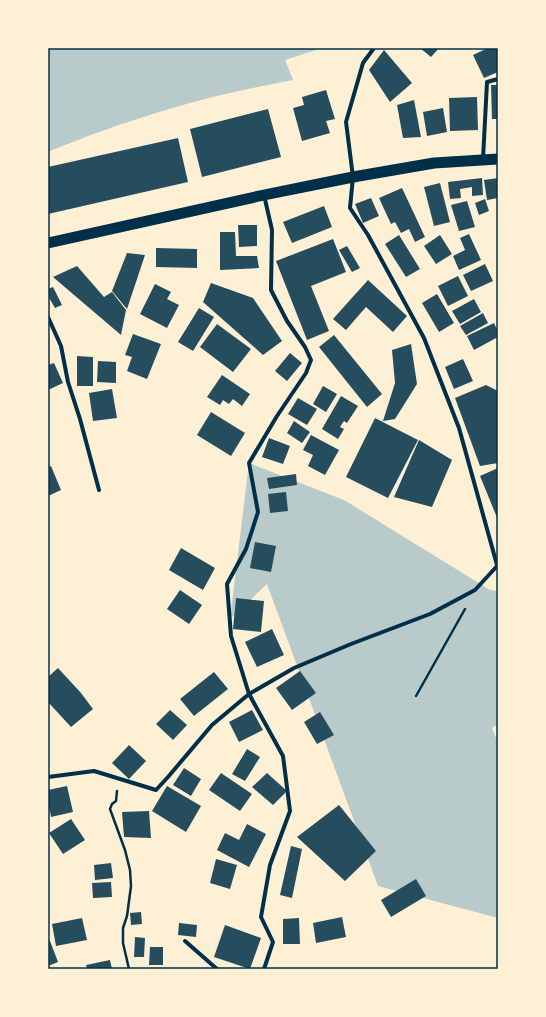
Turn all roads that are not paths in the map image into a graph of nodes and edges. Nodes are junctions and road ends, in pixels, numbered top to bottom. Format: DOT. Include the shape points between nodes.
graph roads {
  1 [pos="374,48"];
  2 [pos="498,79"];
  3 [pos="498,159"];
  4 [pos="483,160"];
  5 [pos="353,178"];
  6 [pos="264,195"];
  7 [pos="48,243"];
  8 [pos="48,317"];
  9 [pos="99,490"];
  10 [pos="498,565"];
  11 [pos="249,694"];
  12 [pos="48,777"];
  13 [pos="185,941"];
  14 [pos="217,969"];
  15 [pos="264,969"];
  1 -- 5 [label="street" via="363,63 346,122"];
  2 -- 4 [label="street" via="488,82"];
  3 -- 4 [label="highway"];
  4 -- 5 [label="highway" via="434,163"];
  5 -- 6 [label="highway"];
  5 -- 10 [label="street" via="350,208 424,338 459,428"];
  6 -- 7 [label="highway"];
  6 -- 11 [label="street" via="272,230 271,290 312,360 249,463 258,512 246,549 227,584 231,636"];
  8 -- 9 [label="street" via="61,346 68,382"];
  10 -- 11 [label="street" via="475,590 430,614 294,668"];
  11 -- 12 [label="street" via="212,725 156,790 94,771"];
  11 -- 15 [label="street" via="283,756 290,811 270,865 261,917 273,942"];
  13 -- 14 [label="street"];
}
